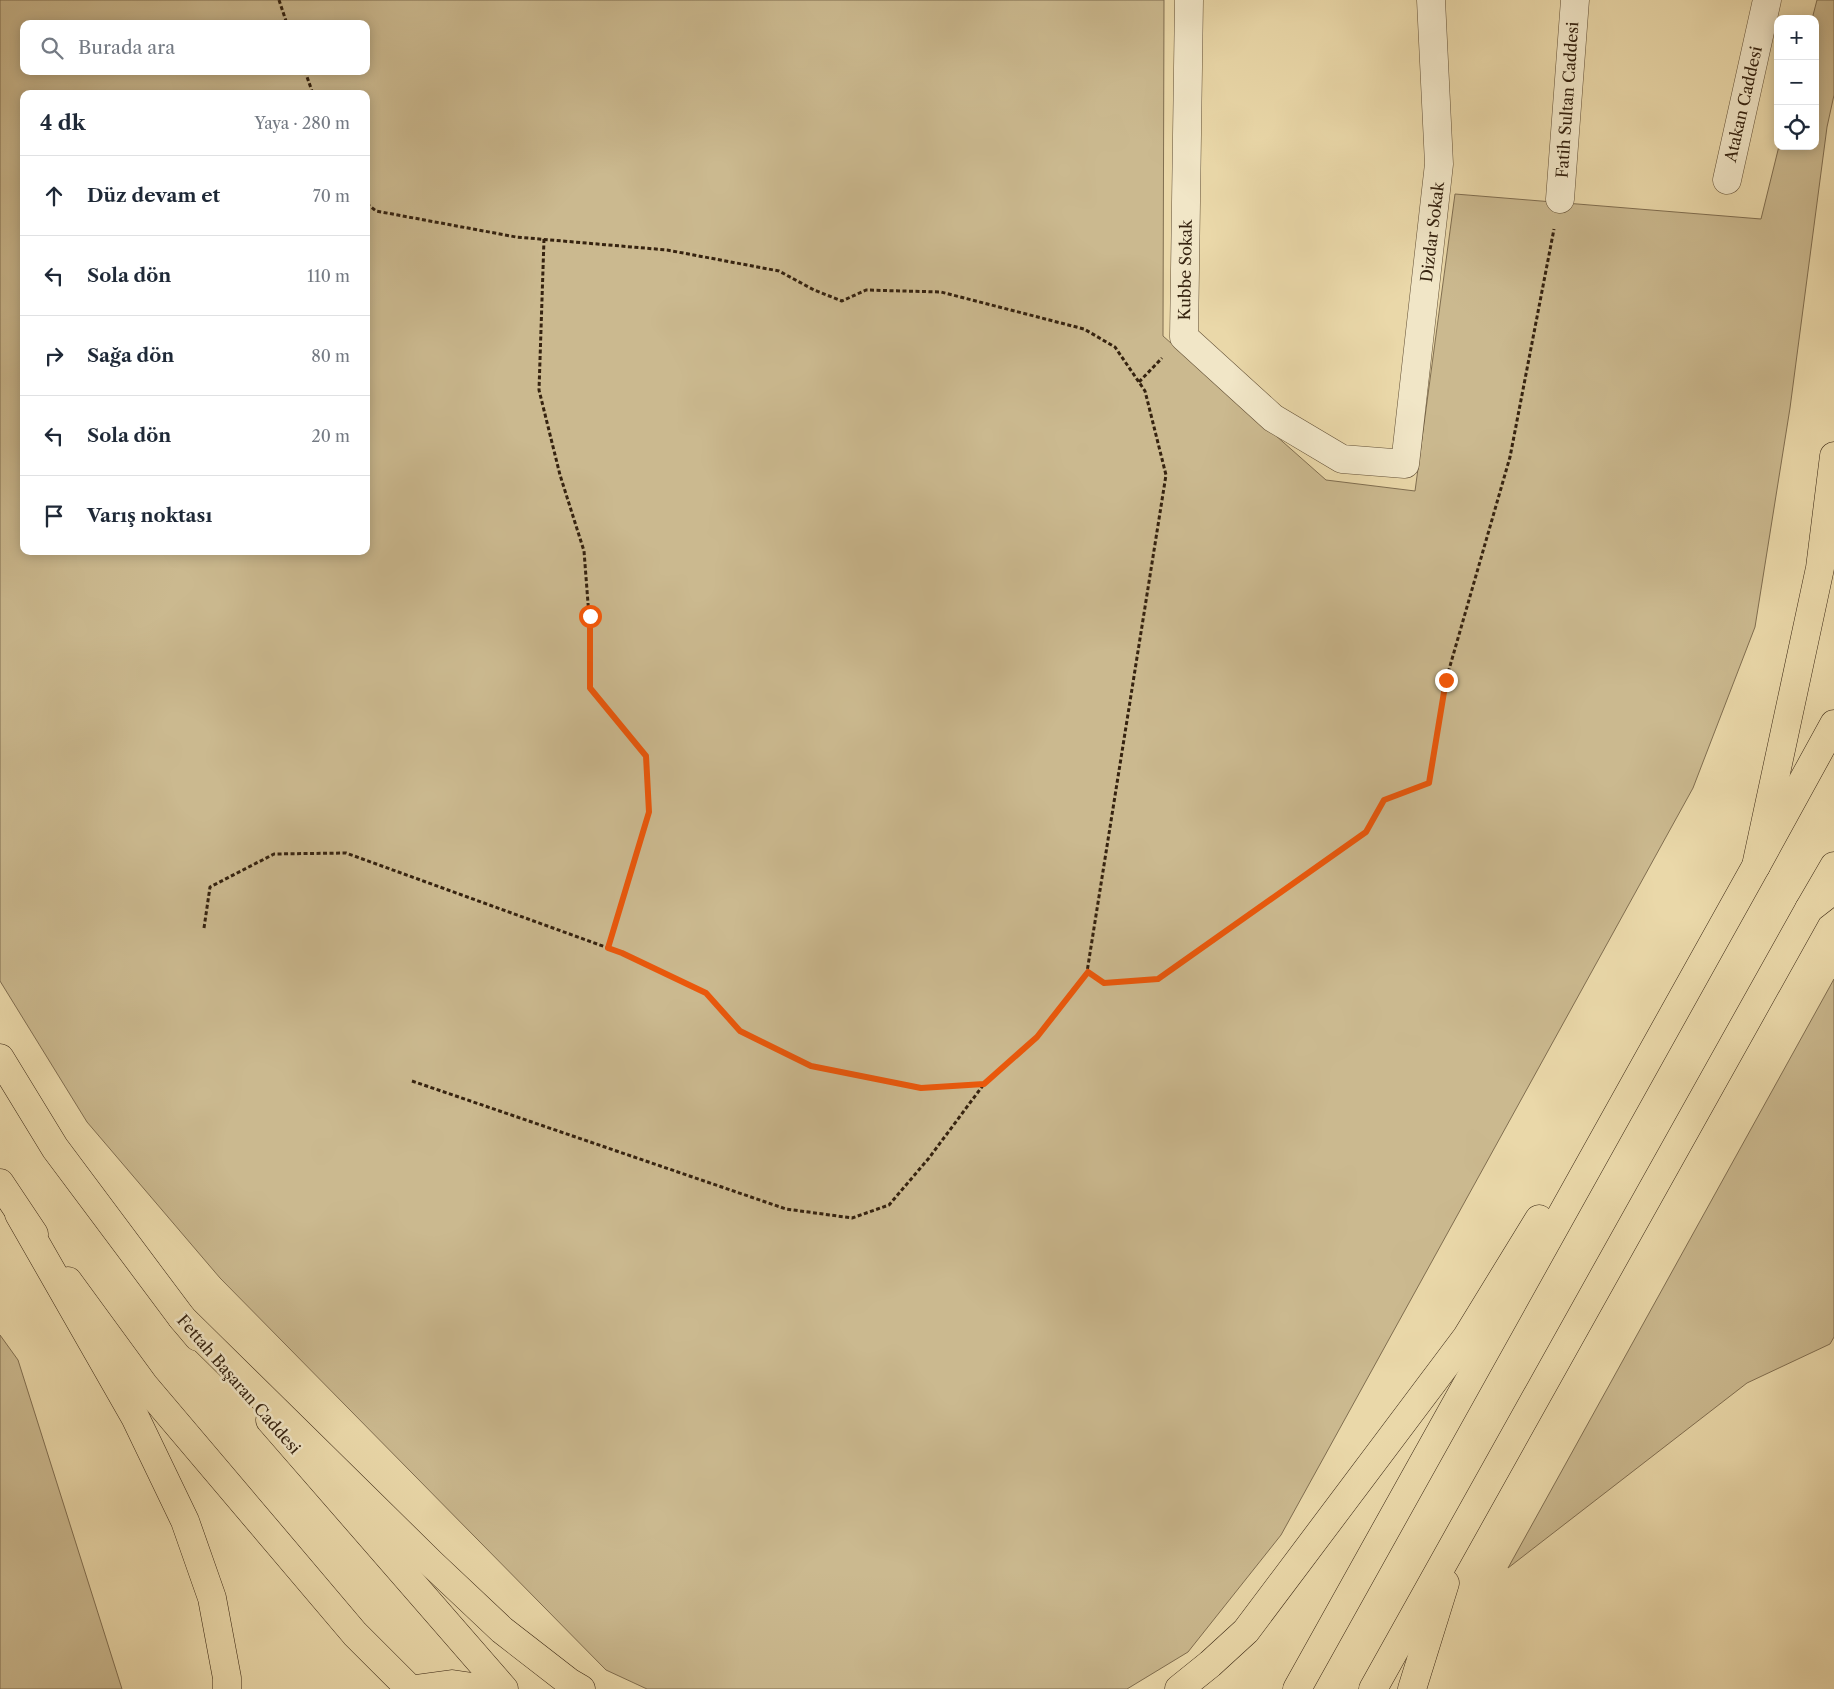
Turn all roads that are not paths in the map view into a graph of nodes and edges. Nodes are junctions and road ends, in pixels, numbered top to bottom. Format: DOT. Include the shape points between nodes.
graph roads {
  1 [pos="1189,0"];
  2 [pos="1431,0"];
  3 [pos="1575,0"];
  4 [pos="1767,0"];
  5 [pos="1726,180"];
  6 [pos="1560,199"];
  7 [pos="1834,456"];
  8 [pos="1405,464"];
  9 [pos="1834,724"];
  10 [pos="1756,866"];
  11 [pos="1834,866"];
  12 [pos="1834,889"];
  13 [pos="1809,908"];
  14 [pos="0,1058"];
  15 [pos="0,1183"];
  16 [pos="20,1214"];
  17 [pos="182,1318"];
  18 [pos="1461,1532"];
  19 [pos="227,1689"];
  20 [pos="410,1689"];
  21 [pos="414,1689"];
  22 [pos="486,1689"];
  23 [pos="504,1689"];
  24 [pos="581,1689"];
  25 [pos="1179,1689"];
  26 [pos="1297,1689"];
  27 [pos="1373,1689"];
  28 [pos="1412,1689"];
  1 -- 8 [label="street, Kubbe Sokak" via="1184,337 1273,418 1342,459"];
  2 -- 8 [label="street, Dizdar Sokak" via="1439,164"];
  3 -- 6 [label="street, Fatih Sultan Caddesi"];
  4 -- 5 [label="street, Atakan Caddesi"];
  7 -- 10 [label="main road" via="1820,568"];
  9 -- 10 [label="main road"];
  10 -- 25 [label="main road" via="1466,1338 1246,1631"];
  10 -- 26 [label="main road"];
  11 -- 13 [label="main road"];
  12 -- 13 [label="main road"];
  13 -- 18 [label="main road"];
  14 -- 17 [label="main road, Fettah Başaran Caddesi" via="56,1148"];
  15 -- 16 [label="main road"];
  16 -- 19 [label="main road" via="135,1417 185,1521 212,1598"];
  16 -- 20 [label="main road" via="144,1385 355,1634"];
  17 -- 23 [label="main road, Fettah Başaran Caddesi"];
  17 -- 24 [label="main road" via="502,1630"];
  18 -- 27 [label="main road"];
  18 -- 28 [label="main road"];
  21 -- 22 [label="main road" via="452,1684"];
}
